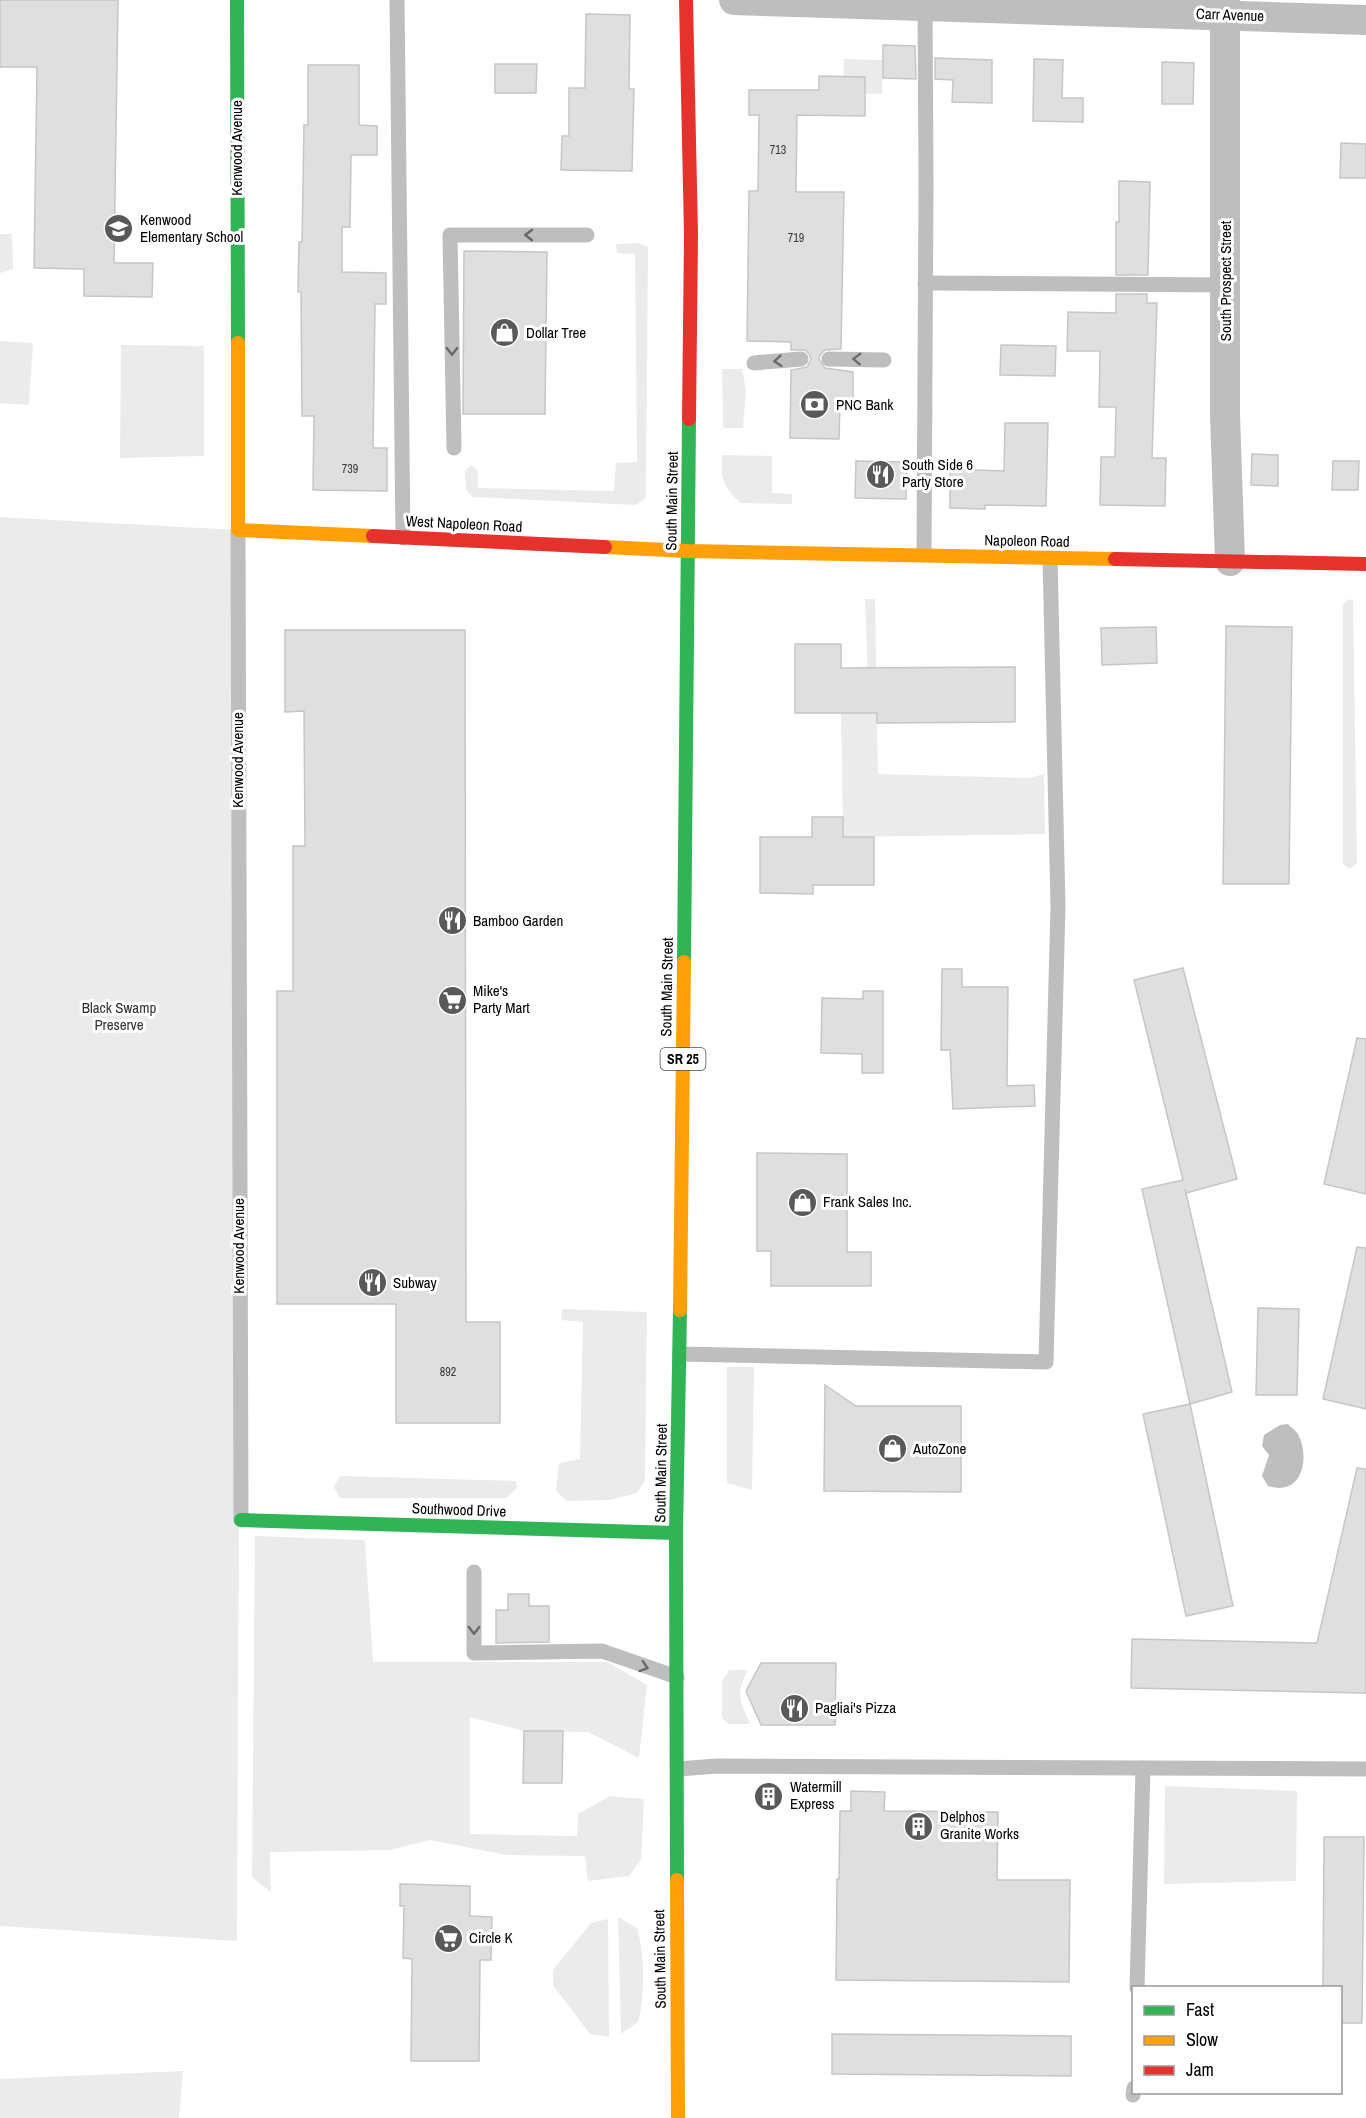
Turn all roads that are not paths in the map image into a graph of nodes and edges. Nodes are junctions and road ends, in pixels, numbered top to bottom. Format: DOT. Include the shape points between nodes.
graph roads {
  1 [pos="237,0"];
  2 [pos="397,0"];
  3 [pos="686,0"];
  4 [pos="734,0"];
  5 [pos="925,6"];
  6 [pos="1225,8"];
  7 [pos="1366,20"];
  8 [pos="587,235"];
  9 [pos="926,283"];
  10 [pos="1226,285"];
  11 [pos="829,358"];
  12 [pos="801,359"];
  13 [pos="884,360"];
  14 [pos="754,363"];
  15 [pos="454,448"];
  16 [pos="238,530"];
  17 [pos="403,538"];
  18 [pos="688,551"];
  19 [pos="924,555"];
  20 [pos="1050,558"];
  21 [pos="1230,561"];
  22 [pos="1366,564"];
  23 [pos="680,1354"];
  24 [pos="241,1520"];
  25 [pos="676,1533"];
  26 [pos="474,1572"];
  27 [pos="677,1677"];
  28 [pos="1143,1768"];
  29 [pos="1366,1768"];
  30 [pos="678,1769"];
  31 [pos="1137,1986"];
  32 [pos="678,2118"];
  1 -- 16 [label="main road, Kenwood Avenue"];
  2 -- 17 [label="lane"];
  3 -- 18 [label="main road, South Main Street / SR 25" via="691,234"];
  4 -- 5 [label="street, Carr Avenue"];
  5 -- 6 [label="street, Carr Avenue"];
  5 -- 9 [label="lane"];
  6 -- 7 [label="street, Carr Avenue"];
  6 -- 10 [label="street, South Prospect Street"];
  8 -- 15 [label="lane, one-way" via="450,235"];
  9 -- 10 [label="lane"];
  9 -- 19 [label="lane"];
  10 -- 21 [label="street, South Prospect Street"];
  13 -- 11 [label="lane, one-way"];
  12 -- 14 [label="lane, one-way"];
  16 -- 17 [label="main road, West Napoleon Road"];
  16 -- 24 [label="lane, Kenwood Avenue"];
  17 -- 18 [label="main road, West Napoleon Road"];
  18 -- 19 [label="main road, Napoleon Road"];
  18 -- 23 [label="main road, South Main Street / SR 25"];
  19 -- 20 [label="main road, Napoleon Road"];
  20 -- 21 [label="main road, Napoleon Road"];
  20 -- 23 [label="lane" via="1058,906 1046,1362"];
  21 -- 22 [label="main road, Napoleon Road"];
  23 -- 25 [label="main road, South Main Street / SR 25"];
  24 -- 25 [label="main road, Southwood Drive"];
  25 -- 27 [label="main road, South Main Street / SR 25"];
  26 -- 27 [label="lane, one-way" via="474,1653 602,1651"];
  27 -- 30 [label="main road, South Main Street / SR 25"];
  28 -- 29 [label="lane"];
  28 -- 30 [label="lane"];
  28 -- 31 [label="lane"];
  30 -- 32 [label="main road, South Main Street / SR 25"];
}
